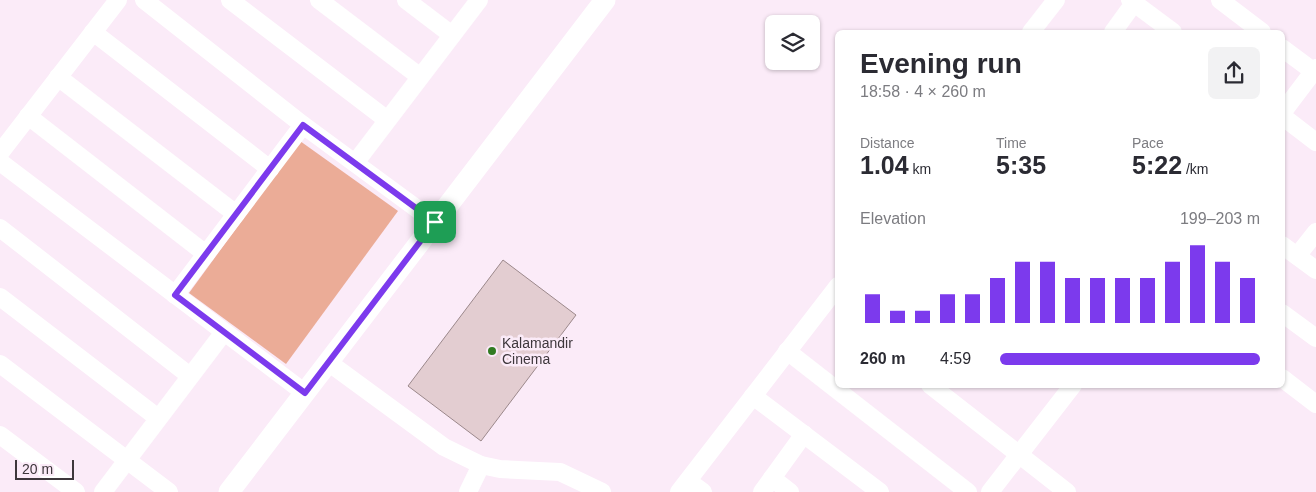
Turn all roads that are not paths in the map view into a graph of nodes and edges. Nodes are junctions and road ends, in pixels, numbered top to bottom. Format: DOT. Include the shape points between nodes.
graph roads {
  1 [pos="118,0"];
  2 [pos="144,0"];
  3 [pos="230,0"];
  4 [pos="318,0"];
  5 [pos="406,0"];
  6 [pos="479,0"];
  7 [pos="605,0"];
  8 [pos="1056,0"];
  9 [pos="1220,0"];
  10 [pos="1132,1"];
  11 [pos="1034,30"];
  12 [pos="1114,30"];
  13 [pos="1170,30"];
  14 [pos="1259,30"];
  15 [pos="93,32"];
  16 [pos="452,35"];
  17 [pos="1285,50"];
  18 [pos="1315,69"];
  19 [pos="419,76"];
  20 [pos="58,77"];
  21 [pos="1285,110"];
  22 [pos="28,116"];
  23 [pos="1285,116"];
  24 [pos="386,119"];
  25 [pos="303,125"];
  26 [pos="1316,142"];
  27 [pos="0,152"];
  28 [pos="0,162"];
  29 [pos="355,163"];
  30 [pos="270,169"];
  31 [pos="236,214"];
  32 [pos="435,222"];
  33 [pos="0,228"];
  34 [pos="1316,232"];
  35 [pos="1285,247"];
  36 [pos="206,254"];
  37 [pos="1297,256"];
  38 [pos="1316,270"];
  39 [pos="175,295"];
  40 [pos="835,295"];
  41 [pos="0,297"];
  42 [pos="831,308"];
  43 [pos="1285,315"];
  44 [pos="224,332"];
  45 [pos="1316,338"];
  46 [pos="787,351"];
  47 [pos="328,362"];
  48 [pos="0,364"];
  49 [pos="190,376"];
  50 [pos="1285,380"];
  51 [pos="934,388"];
  52 [pos="1071,388"];
  53 [pos="305,393"];
  54 [pos="753,396"];
  55 [pos="1316,404"];
  56 [pos="158,418"];
  57 [pos="804,434"];
  58 [pos="0,435"];
  59 [pos="1018,454"];
  60 [pos="127,460"];
  61 [pos="481,465"];
  62 [pos="767,485"];
  63 [pos="684,486"];
  64 [pos="1065,491"];
  65 [pos="76,492"];
  66 [pos="102,492"];
  67 [pos="169,492"];
  68 [pos="230,492"];
  69 [pos="468,492"];
  70 [pos="602,492"];
  71 [pos="704,492"];
  72 [pos="790,492"];
  73 [pos="880,492"];
  74 [pos="968,492"];
  75 [pos="990,492"];
  1 -- 15 [label="street"];
  2 -- 25 [label="street"];
  3 -- 24 [label="street"];
  4 -- 19 [label="street"];
  5 -- 16 [label="street"];
  6 -- 16 [label="street"];
  7 -- 32 [label="street"];
  8 -- 11 [label="street"];
  9 -- 14 [label="street"];
  10 -- 12 [label="street"];
  10 -- 13 [label="street"];
  15 -- 20 [label="street"];
  15 -- 30 [label="street"];
  16 -- 19 [label="street"];
  17 -- 18 [label="street"];
  18 -- 21 [label="street"];
  19 -- 24 [label="street"];
  20 -- 22 [label="street"];
  20 -- 31 [label="street"];
  22 -- 27 [label="street"];
  22 -- 36 [label="street"];
  23 -- 26 [label="street"];
  24 -- 29 [label="street"];
  25 -- 29 [label="street"];
  25 -- 30 [label="street"];
  28 -- 39 [label="street"];
  29 -- 32 [label="street"];
  30 -- 31 [label="street"];
  31 -- 36 [label="street"];
  32 -- 47 [label="street"];
  33 -- 49 [label="street"];
  34 -- 37 [label="street"];
  35 -- 37 [label="street"];
  36 -- 39 [label="street"];
  37 -- 38 [label="street"];
  39 -- 44 [label="street"];
  40 -- 42 [label="street"];
  41 -- 56 [label="street"];
  42 -- 46 [label="street"];
  43 -- 45 [label="street"];
  44 -- 49 [label="street"];
  44 -- 53 [label="street"];
  46 -- 54 [label="street"];
  46 -- 74 [label="street"];
  47 -- 53 [label="street"];
  47 -- 61 [label="street" via="444,447"];
  48 -- 60 [label="street"];
  49 -- 56 [label="street"];
  50 -- 55 [label="street"];
  51 -- 59 [label="street"];
  52 -- 59 [label="street"];
  53 -- 68 [label="street"];
  54 -- 57 [label="street"];
  54 -- 63 [label="street"];
  56 -- 60 [label="street"];
  57 -- 62 [label="street"];
  57 -- 73 [label="street"];
  58 -- 65 [label="street"];
  59 -- 64 [label="street"];
  59 -- 75 [label="street"];
  60 -- 66 [label="street"];
  60 -- 67 [label="street"];
  61 -- 69 [label="street"];
  61 -- 70 [label="street" via="560,472"];
  62 -- 72 [label="street"];
  63 -- 71 [label="street"];
}
